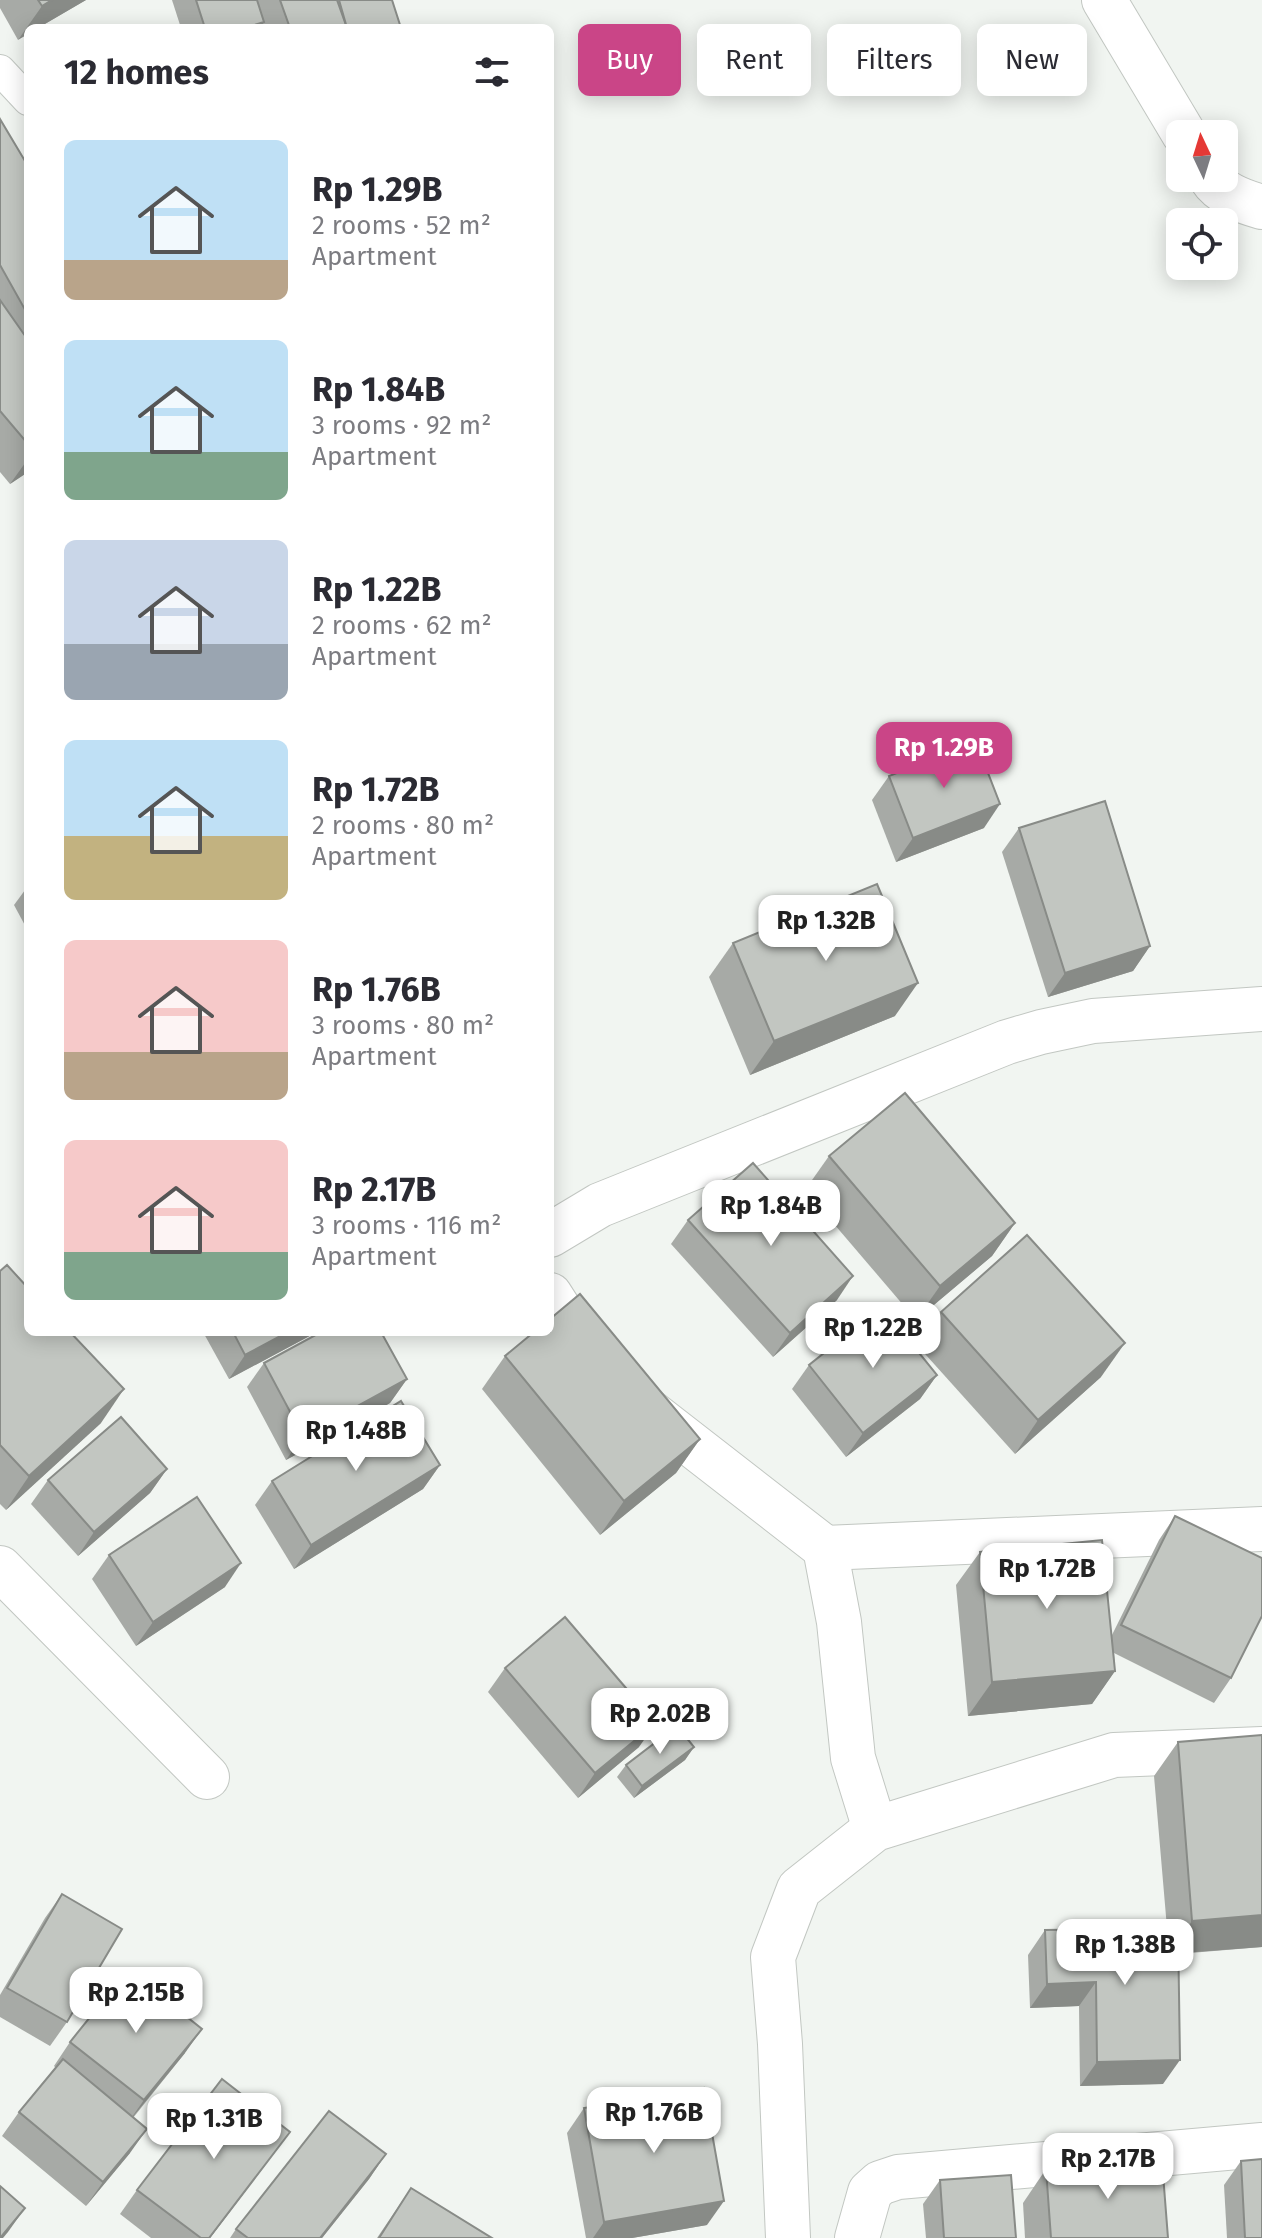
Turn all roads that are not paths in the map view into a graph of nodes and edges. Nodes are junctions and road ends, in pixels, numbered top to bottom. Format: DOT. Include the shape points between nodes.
graph roads {
  1 [pos="1104,0"];
  2 [pos="0,70"];
  3 [pos="24,96"];
  4 [pos="1176,120"];
  5 [pos="1228,192"];
  6 [pos="1262,207"];
  7 [pos="1262,1009"];
  8 [pos="554,1233"];
  9 [pos="554,1301"];
  10 [pos="1262,1529"];
  11 [pos="825,1548"];
  12 [pos="0,1568"];
  13 [pos="1262,1749"];
  14 [pos="207,1777"];
  15 [pos="875,1829"];
  16 [pos="1262,2145"];
  17 [pos="788,2238"];
  18 [pos="857,2238"];
  1 -- 4 [label="street"];
  2 -- 3 [label="lane"];
  5 -- 6 [label="street"];
  7 -- 8 [label="street" via="1093,1021 1007,1042 600,1205"];
  9 -- 11 [label="street" via="575,1334 639,1404"];
  10 -- 11 [label="street"];
  11 -- 15 [label="street" via="839,1622 853,1758"];
  12 -- 14 [label="street"];
  13 -- 15 [label="street" via="1114,1755"];
  15 -- 17 [label="street" via="799,1889 773,1957"];
  16 -- 18 [label="street" via="898,2177 870,2192"];
}
